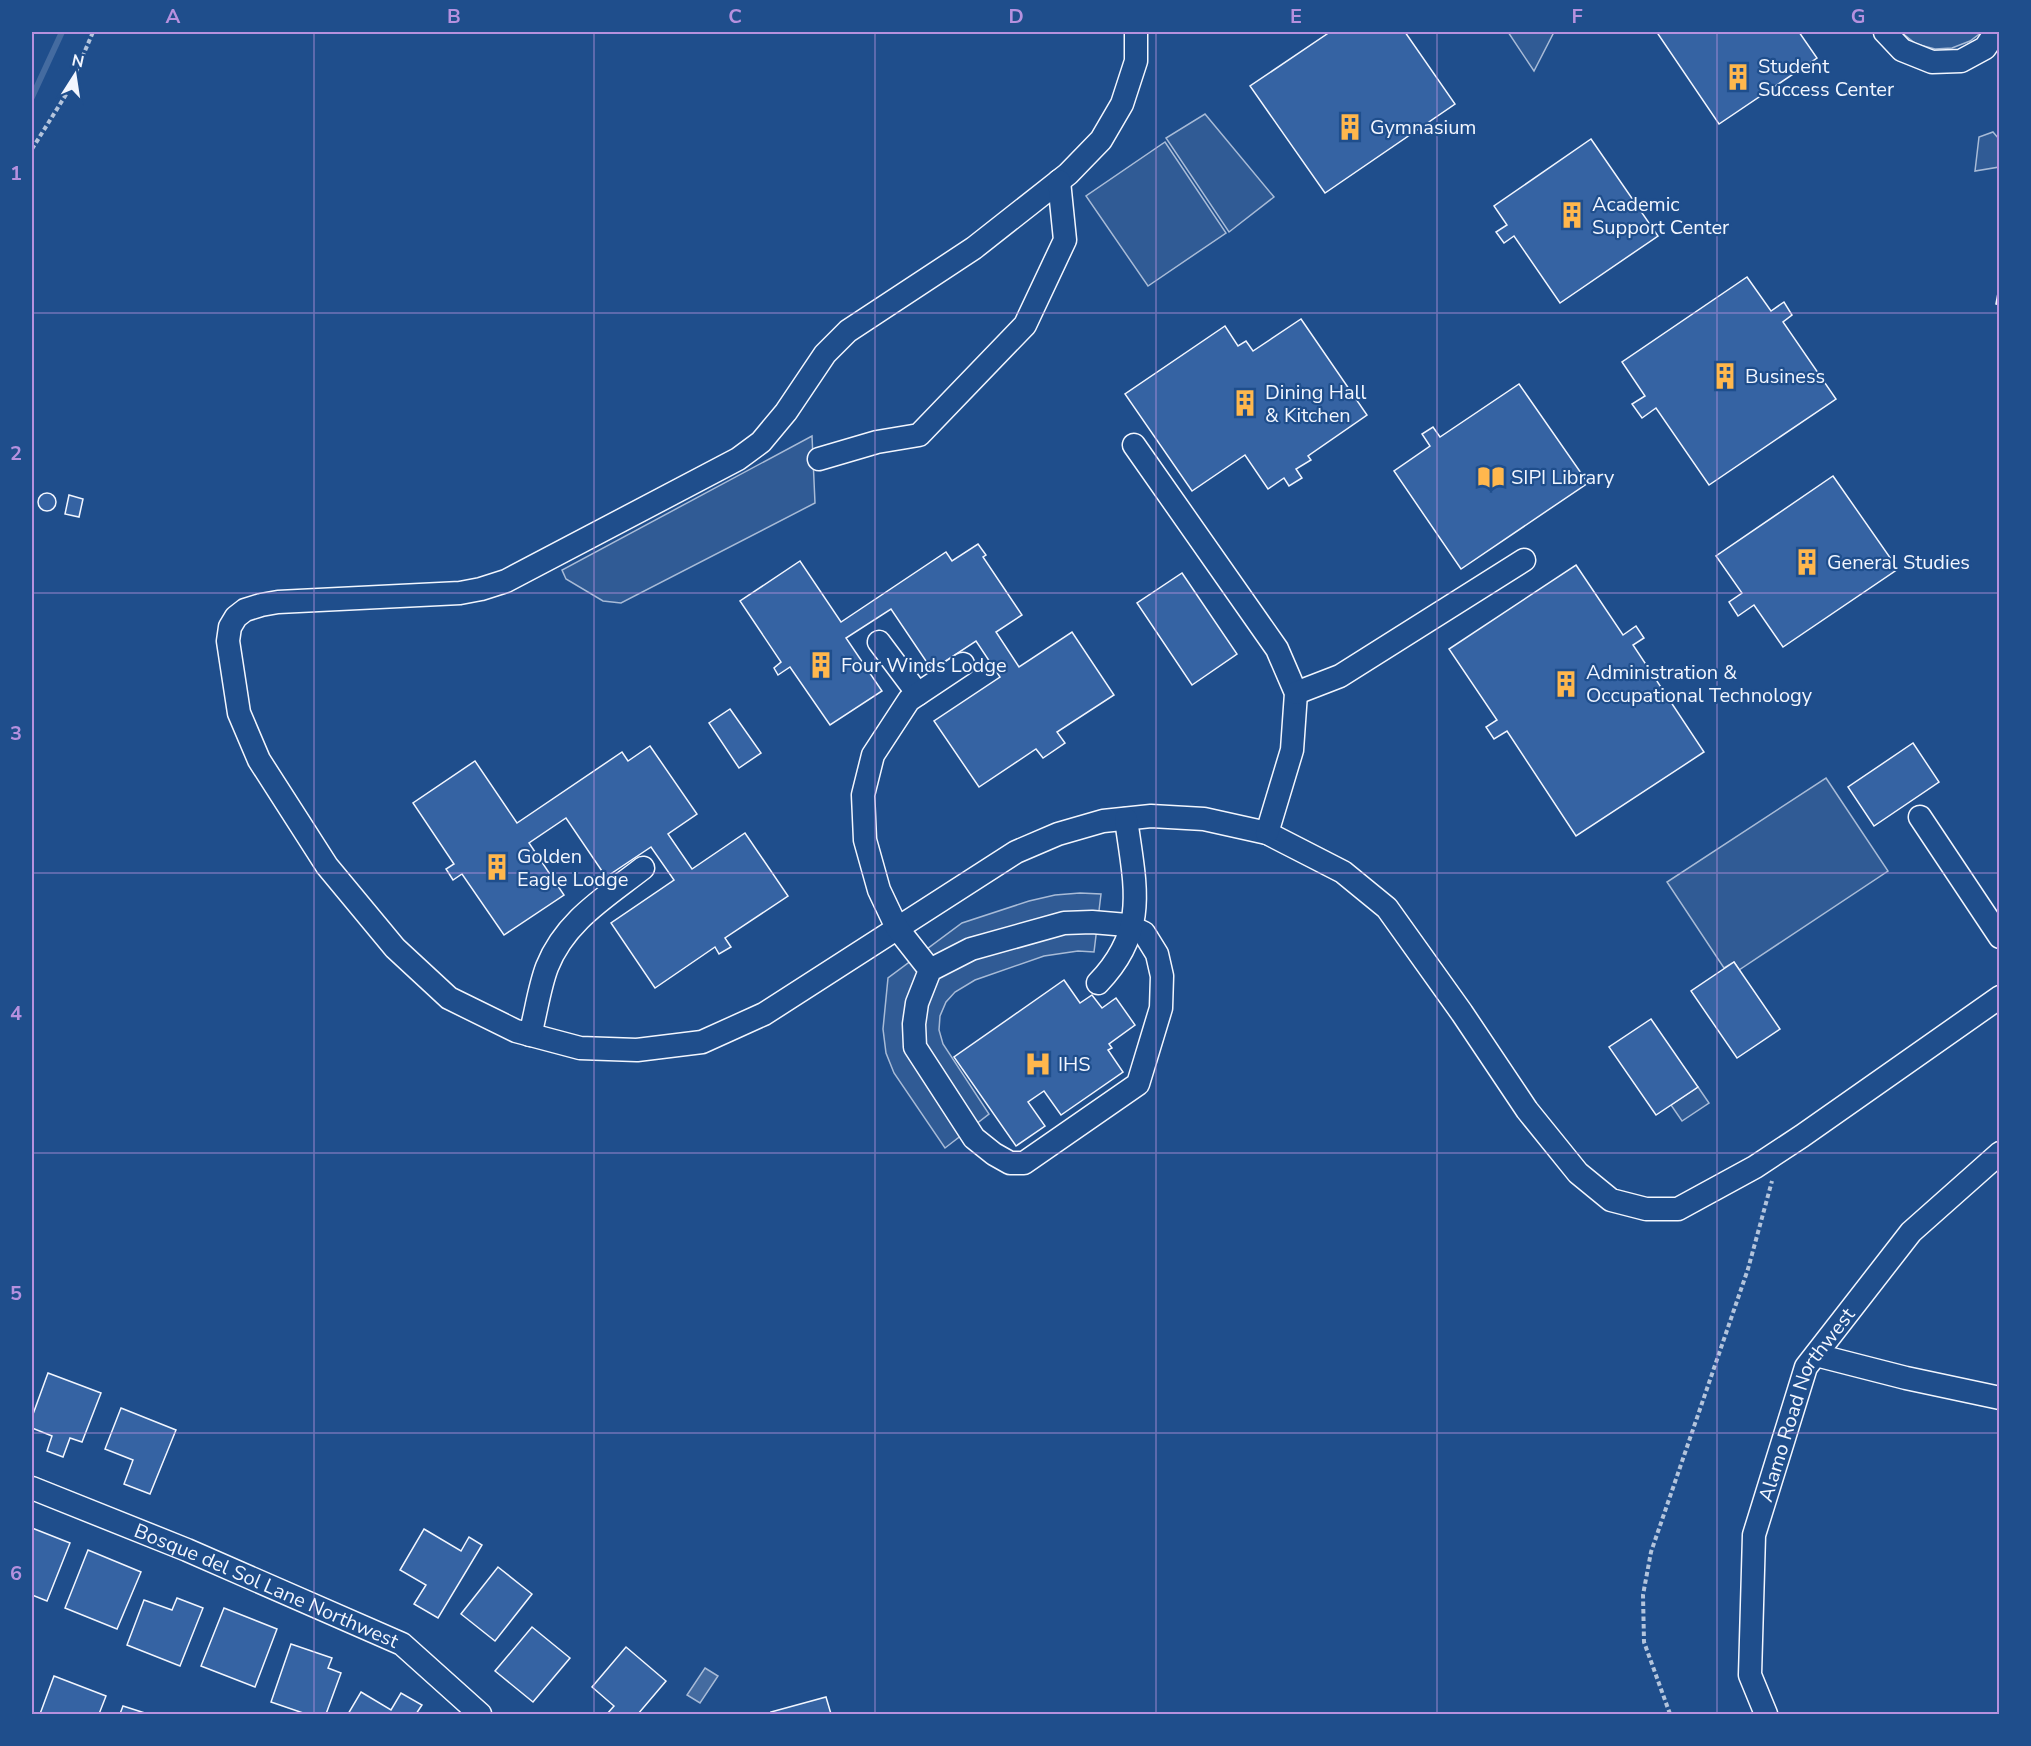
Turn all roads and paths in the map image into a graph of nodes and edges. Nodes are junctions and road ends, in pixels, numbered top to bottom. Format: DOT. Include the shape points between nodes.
graph roads {
  1 [pos="93,32"];
  2 [pos="1136,32"];
  3 [pos="1885,32"];
  4 [pos="1996,32"];
  5 [pos="32,149"];
  6 [pos="1059,181"];
  7 [pos="1134,445"];
  8 [pos="819,459"];
  9 [pos="1524,561"];
  10 [pos="879,642"];
  11 [pos="963,664"];
  12 [pos="1296,693"];
  13 [pos="918,694"];
  14 [pos="1920,817"];
  15 [pos="1126,819"];
  16 [pos="1268,833"];
  17 [pos="643,868"];
  18 [pos="897,928"];
  19 [pos="1132,928"];
  20 [pos="2000,938"];
  21 [pos="930,970"];
  22 [pos="1098,983"];
  23 [pos="2000,997"];
  24 [pos="530,1035"];
  25 [pos="1780,1149"];
  26 [pos="2000,1153"];
  27 [pos="1816,1355"];
  28 [pos="2000,1398"];
  29 [pos="32,1488"];
  30 [pos="480,1714"];
  31 [pos="1670,1714"];
  32 [pos="1766,1714"];
  1 -- 5 [label="path" via="67,93"];
  2 -- 6 [label="street" via="1136,61 1122,104 1101,140"];
  3 -- 4 [label="street" via="1902,50 1932,62 1961,61 1985,48"];
  6 -- 8 [label="street" via="1065,240 1025,324 919,435"];
  6 -- 24 [label="street" via="974,248 848,331 825,354 761,442 738,459 506,581 460,593 278,602 236,616 228,641 239,713 259,760 327,866 395,948 449,998"];
  7 -- 12 [label="street" via="1276,649"];
  9 -- 12 [label="street" via="1340,676"];
  10 -- 13 [label="street"];
  11 -- 13 [label="street"];
  12 -- 16 [label="street" via="1292,750"];
  13 -- 18 [label="street" via="909,700 873,755 863,795 866,840 879,890"];
  14 -- 20 [label="street"];
  15 -- 16 [label="street" via="1204,819"];
  15 -- 18 [label="street" via="1103,821 1058,834 1016,852"];
  15 -- 19 [label="street" via="1136,904"];
  16 -- 25 [label="street" via="1343,872 1387,908 1527,1110 1578,1173 1611,1200 1646,1209 1678,1209"];
  17 -- 24 [label="street" via="578,918 559,943 547,967"];
  18 -- 21 [label="street"];
  18 -- 24 [label="street" via="764,1014 702,1042 637,1050 580,1047"];
  19 -- 21 [label="street" via="1092,922 1064,923 971,949"];
  19 -- 21 [label="street" via="1144,933 1157,954 1162,976 1161,1008 1138,1084 1024,1163 994,1155 974,1138 915,1047 917,1003"];
  19 -- 22 [label="street" via="1112,969"];
  23 -- 25 [label="street"];
  25 -- 31 [label="path" via="1748,1269 1651,1552 1643,1595 1644,1642"];
  26 -- 27 [label="street, Alamo Road Northwest" via="1911,1232"];
  27 -- 28 [label="street"];
  27 -- 32 [label="street, Alamo Road Northwest" via="1806,1367 1754,1535 1750,1675"];
  29 -- 30 [label="street, Bosque del Sol Lane Northwest" via="187,1550 402,1644"];
}
